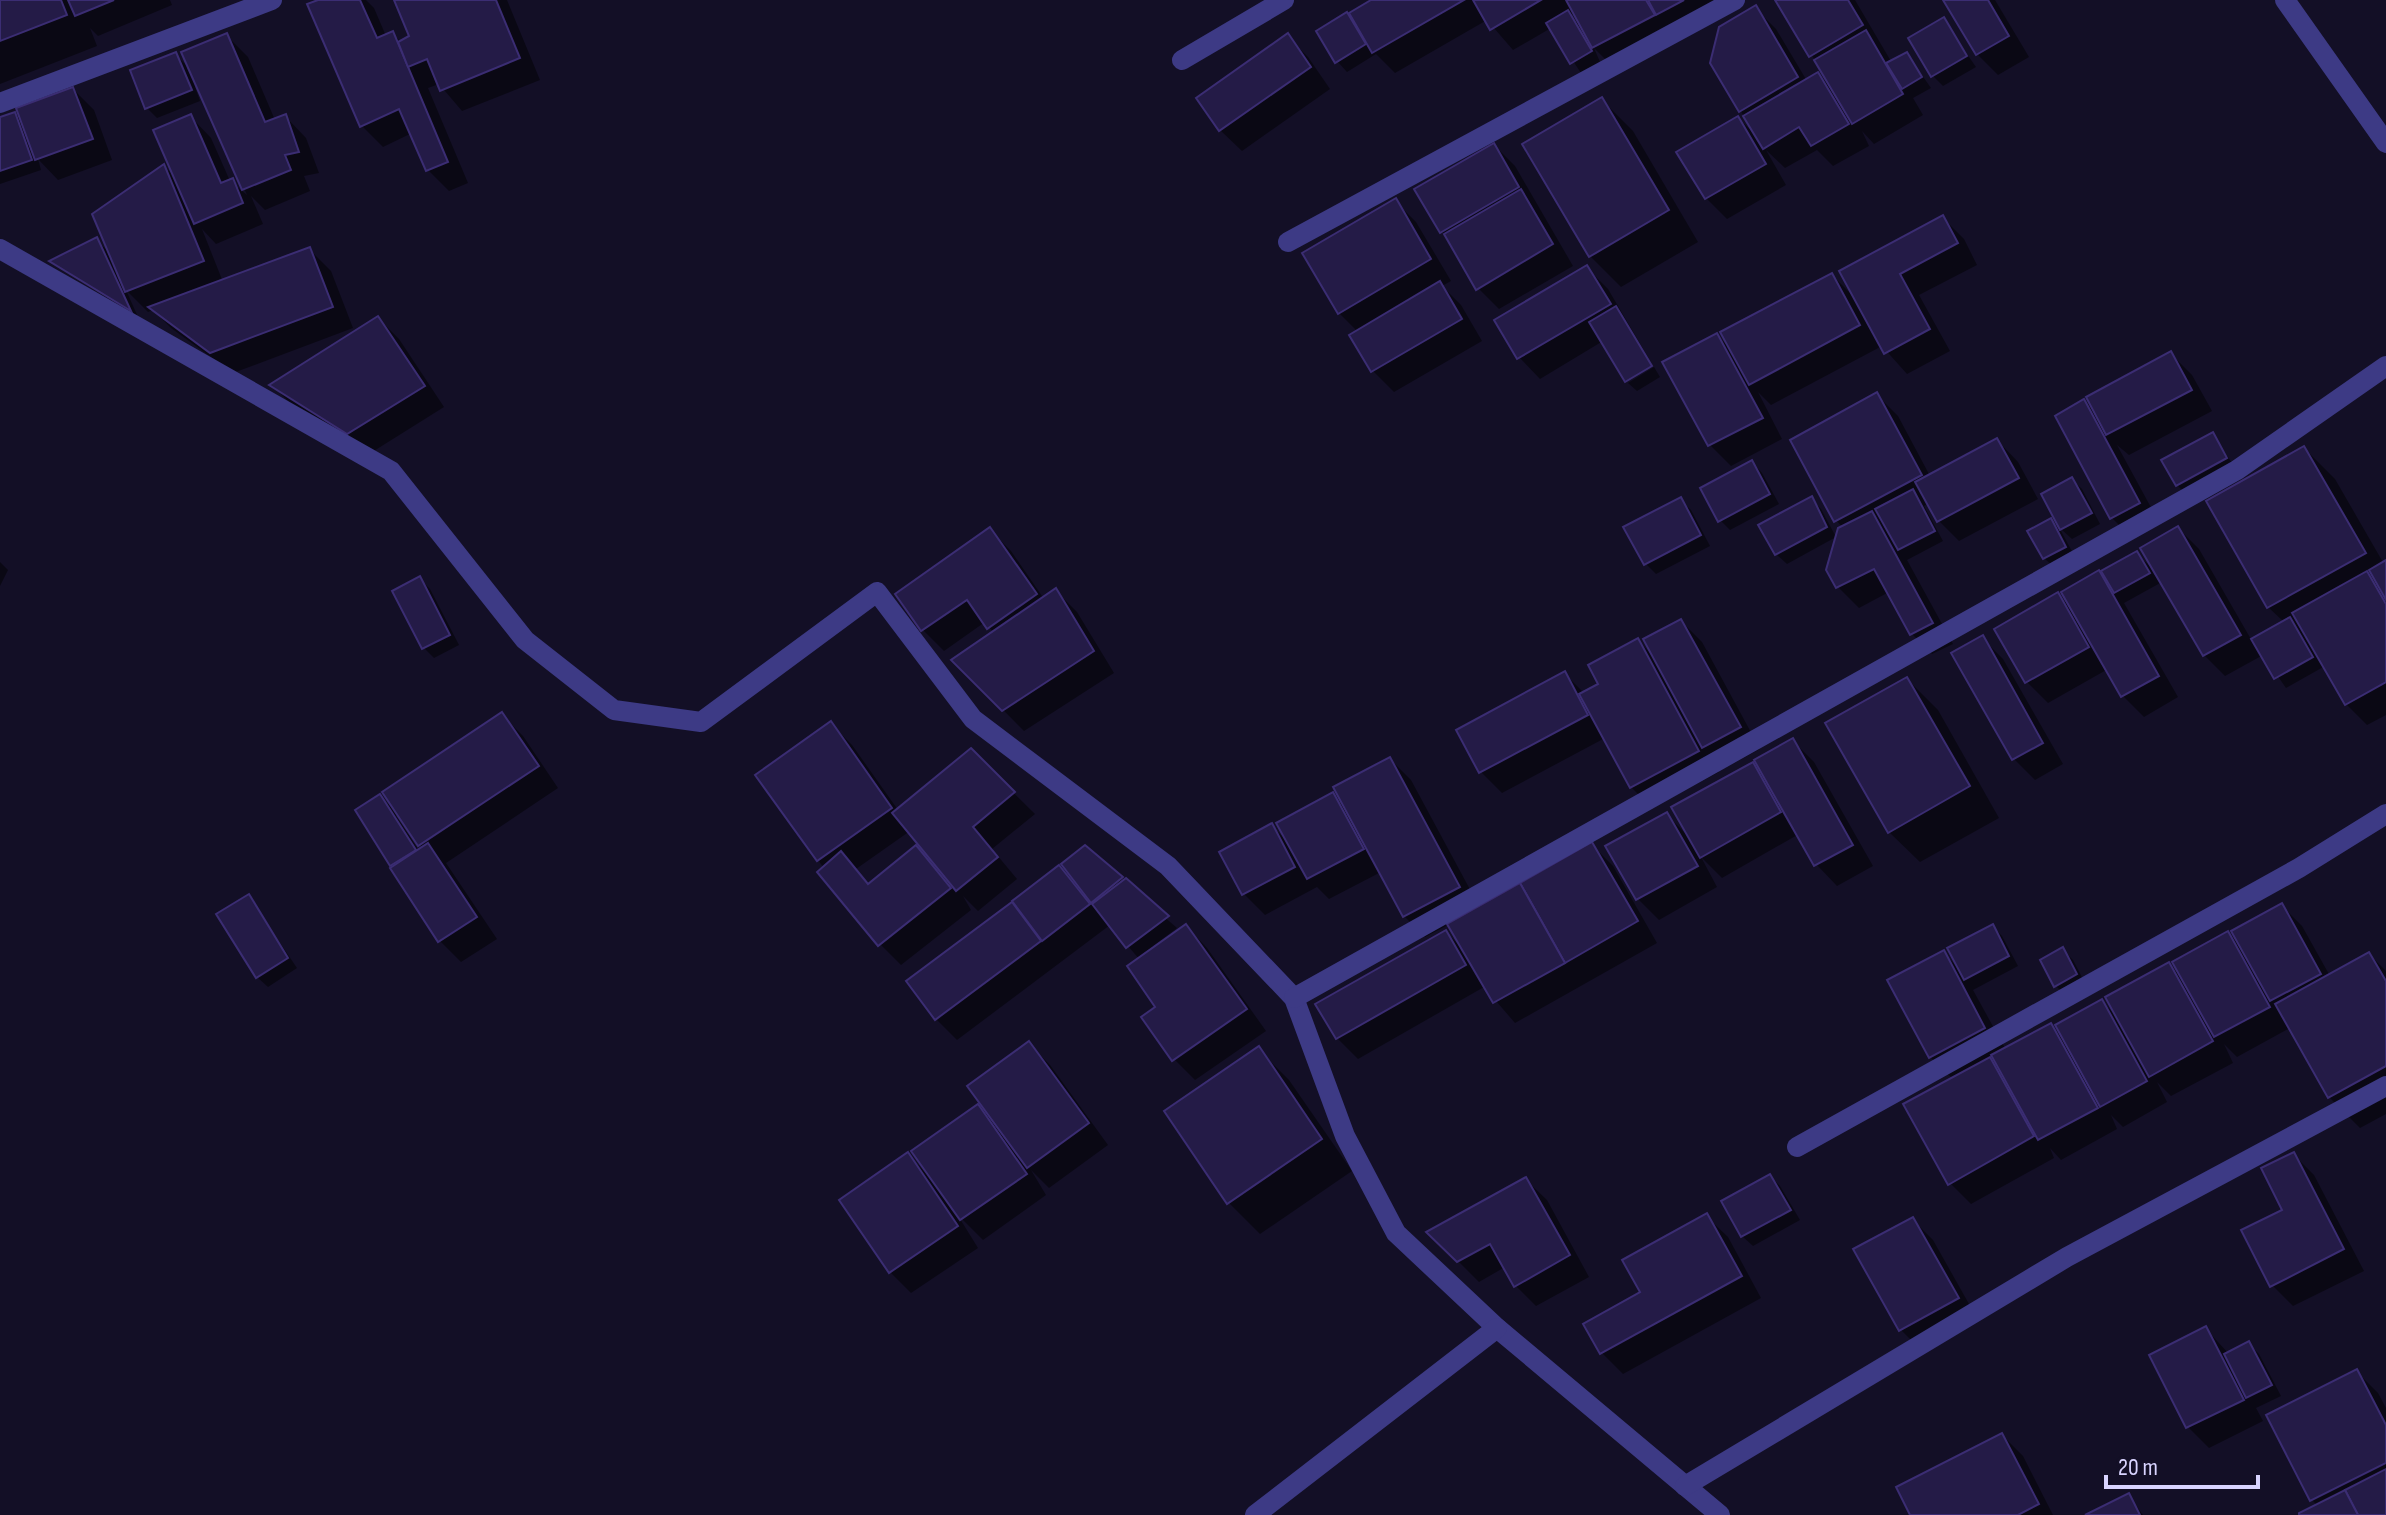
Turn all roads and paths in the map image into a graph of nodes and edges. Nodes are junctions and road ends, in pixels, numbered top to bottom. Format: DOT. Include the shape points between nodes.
graph roads {
  1 [pos="272,0"];
  2 [pos="1284,0"];
  3 [pos="1735,0"];
  4 [pos="2285,0"];
  5 [pos="1182,60"];
  6 [pos="0,103"];
  7 [pos="2386,143"];
  8 [pos="1288,242"];
  9 [pos="0,249"];
  10 [pos="2386,366"];
  11 [pos="2386,814"];
  12 [pos="1294,998"];
  13 [pos="2386,1086"];
  14 [pos="1797,1147"];
  15 [pos="1497,1328"];
  16 [pos="1685,1486"];
  17 [pos="1255,1515"];
  18 [pos="1720,1515"];
  1 -- 6 [label="street"];
  2 -- 5 [label="street"];
  3 -- 8 [label="street"];
  4 -- 7 [label="street"];
  9 -- 12 [label="street" via="391,471 525,640 614,710 701,722 877,592 973,719 1168,866"];
  10 -- 12 [label="street" via="2237,470"];
  11 -- 14 [label="street" via="2299,868"];
  12 -- 15 [label="street" via="1345,1136 1396,1233"];
  13 -- 16 [label="street" via="2067,1257"];
  15 -- 16 [label="street"];
  15 -- 17 [label="street"];
  16 -- 18 [label="street"];
}
